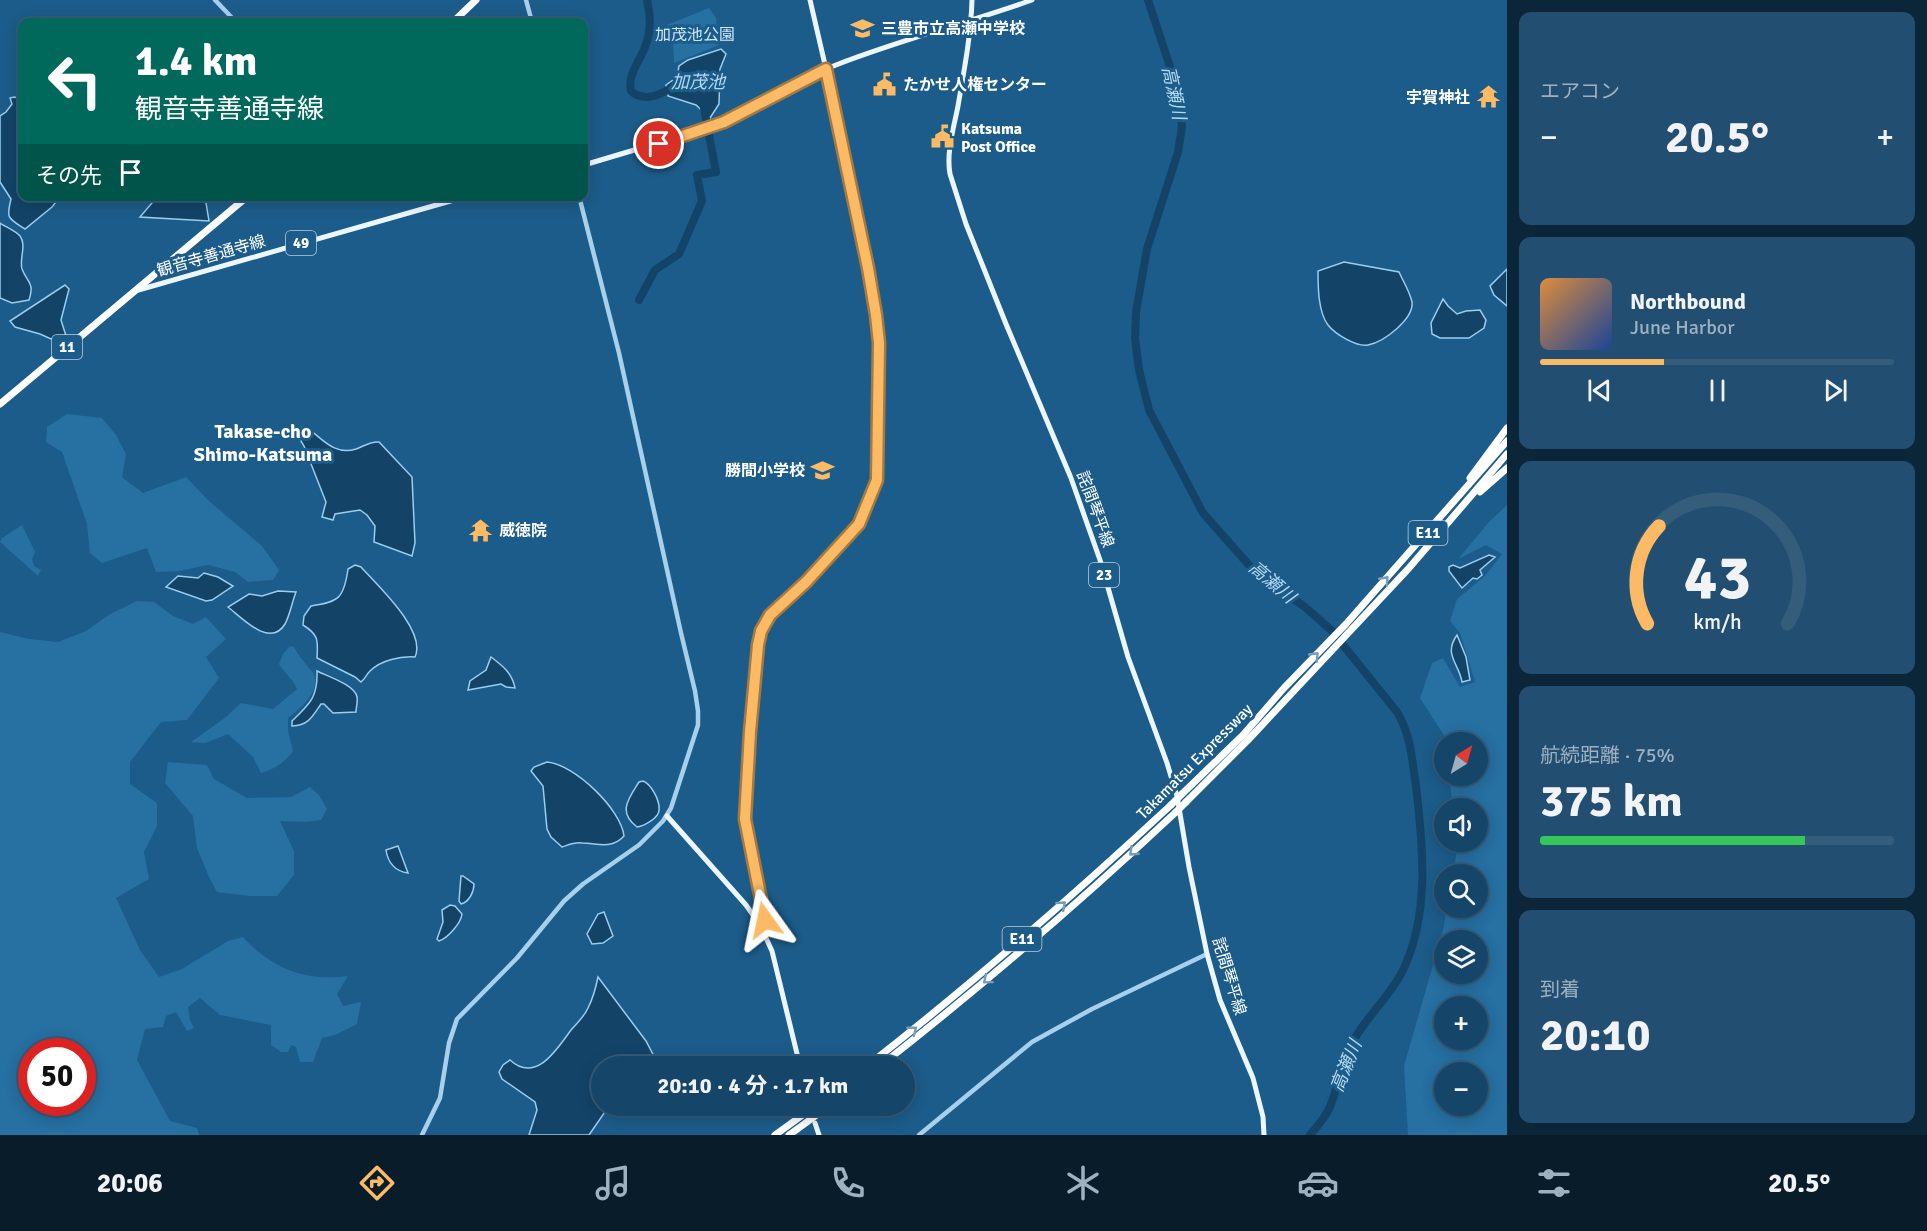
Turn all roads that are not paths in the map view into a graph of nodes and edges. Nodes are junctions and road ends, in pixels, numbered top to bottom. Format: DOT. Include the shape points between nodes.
graph roads {
  1 [pos="215,0"];
  2 [pos="476,0"];
  3 [pos="526,0"];
  4 [pos="810,0"];
  5 [pos="972,0"];
  6 [pos="1032,0"];
  7 [pos="232,18"];
  8 [pos="457,18"];
  9 [pos="531,18"];
  10 [pos="972,21"];
  11 [pos="826,69"];
  12 [pos="588,164"];
  13 [pos="242,201"];
  14 [pos="450,201"];
  15 [pos="580,201"];
  16 [pos="134,291"];
  17 [pos="0,404"];
  18 [pos="1507,428"];
  19 [pos="1507,441"];
  20 [pos="1507,454"];
  21 [pos="1507,468"];
  22 [pos="1460,510"];
  23 [pos="1426,535"];
  24 [pos="1349,627"];
  25 [pos="1287,691"];
  26 [pos="1174,808"];
  27 [pos="667,816"];
  28 [pos="760,925"];
  29 [pos="1207,954"];
  30 [pos="798,1056"];
  31 [pos="880,1056"];
  32 [pos="893,1056"];
  33 [pos="801,1116"];
  34 [pos="815,1116"];
  35 [pos="815,1123"];
  36 [pos="422,1135"];
  37 [pos="775,1135"];
  38 [pos="789,1135"];
  39 [pos="819,1135"];
  40 [pos="919,1135"];
  41 [pos="1264,1135"];
  1 -- 7 [label="street"];
  2 -- 8 [label="highway"];
  3 -- 9 [label="street"];
  4 -- 11 [label="main road"];
  5 -- 10 [label="main road, 詫間琴平線 / 23"];
  6 -- 10 [label="main road"];
  10 -- 11 [label="main road"];
  10 -- 29 [label="main road, 詫間琴平線 / 23" via="951,139 950,174 1002,314 1071,478 1128,657 1167,762"];
  11 -- 12 [label="main road" via="707,129"];
  11 -- 28 [label="main road" via="876,315 877,480 859,524 770,615 761,631 745,819 765,915"];
  13 -- 16 [label="highway, 11"];
  14 -- 16 [label="main road, 観音寺善通寺線 / 49"];
  15 -- 27 [label="street" via="619,353 697,702 696,732"];
  16 -- 17 [label="highway, 11"];
  18 -- 23 [label="highway"];
  19 -- 23 [label="highway, Takamatsu Expressway / E11"];
  20 -- 22 [label="highway, Takamatsu Expressway / E11"];
  21 -- 22 [label="highway"];
  22 -- 24 [label="highway, Takamatsu Expressway / E11"];
  24 -- 23 [label="highway, Takamatsu Expressway / E11, one-way"];
  24 -- 25 [label="highway, Takamatsu Expressway / E11"];
  25 -- 26 [label="highway, Takamatsu Expressway / E11, bridge" via="1182,794"];
  25 -- 26 [label="highway, Takamatsu Expressway / E11, bridge" via="1248,740 1186,802"];
  31 -- 26 [label="highway, Takamatsu Expressway / E11, one-way"];
  26 -- 32 [label="highway, Takamatsu Expressway / E11, one-way" via="1036,939"];
  27 -- 28 [label="main road" via="747,905"];
  27 -- 36 [label="street" via="630,853 564,901 517,958 457,1019 448,1043 440,1098"];
  28 -- 30 [label="main road" via="772,951"];
  29 -- 40 [label="street" via="1032,1042"];
  29 -- 41 [label="main road, 詫間琴平線 / 23" via="1220,1000 1258,1094"];
  33 -- 37 [label="highway"];
  34 -- 38 [label="highway"];
  35 -- 39 [label="main road"];
}
